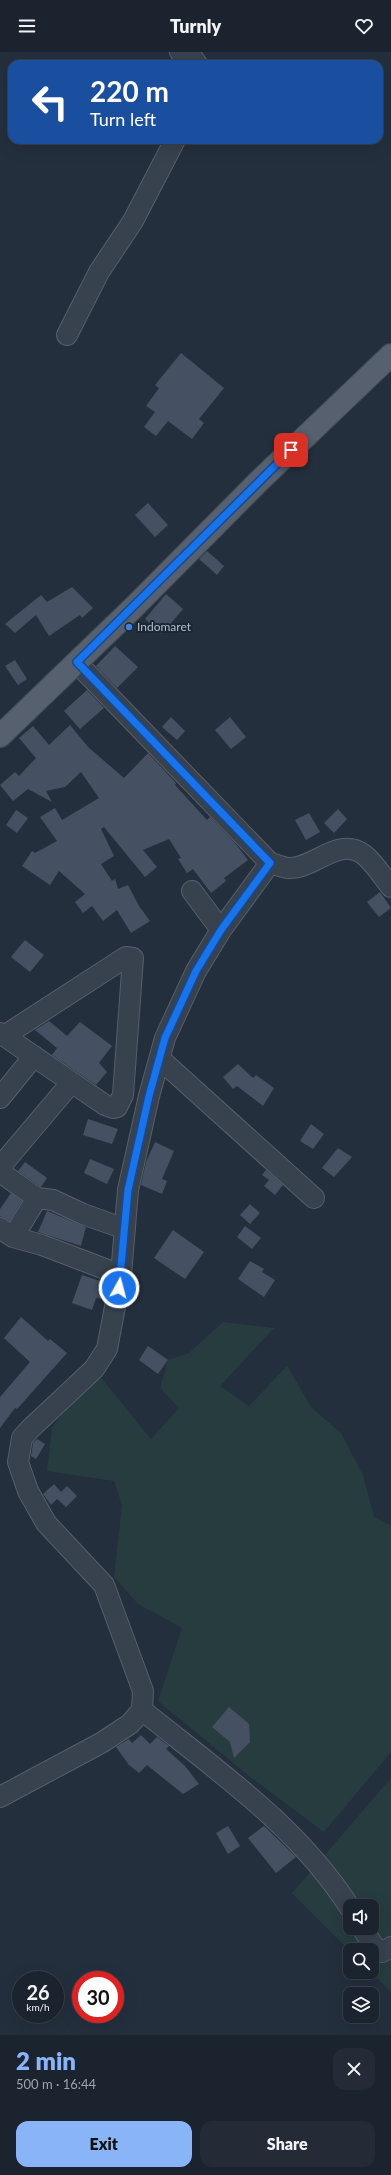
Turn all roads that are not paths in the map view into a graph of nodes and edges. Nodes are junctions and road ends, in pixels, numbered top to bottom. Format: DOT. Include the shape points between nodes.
graph roads {
  1 [pos="180,52"];
  2 [pos="194,60"];
  3 [pos="173,144"];
  4 [pos="67,335"];
  5 [pos="391,355"];
  6 [pos="77,662"];
  7 [pos="0,736"];
  8 [pos="270,863"];
  9 [pos="391,887"];
  10 [pos="192,891"];
  11 [pos="221,930"];
  12 [pos="2,1035"];
  13 [pos="34,1056"];
  14 [pos="160,1058"];
  15 [pos="71,1084"];
  16 [pos="0,1098"];
  17 [pos="0,1167"];
  18 [pos="0,1172"];
  19 [pos="37,1198"];
  20 [pos="314,1198"];
  21 [pos="125,1229"];
  22 [pos="6,1232"];
  23 [pos="121,1275"];
  24 [pos="142,1710"];
  25 [pos="0,1796"];
  26 [pos="344,1899"];
  27 [pos="367,1935"];
  28 [pos="391,1947"];
  1 -- 2 [label="street"];
  3 -- 4 [label="street" via="137,215 99,272"];
  5 -- 6 [label="main road" via="258,482"];
  6 -- 7 [label="main road"];
  6 -- 8 [label="street"];
  8 -- 9 [label="street" via="288,868 332,852 354,850 368,859"];
  8 -- 11 [label="street"];
  10 -- 11 [label="street"];
  11 -- 14 [label="street" via="196,971 165,1038"];
  12 -- 13 [label="street"];
  12 -- 15 [label="street" via="126,957 133,958 124,1088 120,1102 113,1108"];
  13 -- 15 [label="street"];
  13 -- 16 [label="street"];
  14 -- 20 [label="street"];
  14 -- 21 [label="street" via="128,1190"];
  15 -- 17 [label="street"];
  18 -- 19 [label="street"];
  19 -- 21 [label="street" via="53,1200"];
  19 -- 22 [label="street"];
  21 -- 23 [label="street"];
  22 -- 23 [label="street"];
  23 -- 24 [label="street" via="113,1324 104,1356 94,1369 22,1438 18,1462 28,1491 46,1523 104,1585 143,1691"];
  24 -- 25 [label="street" via="130,1724 101,1743"];
  24 -- 26 [label="street" via="257,1803 299,1843"];
  27 -- 28 [label="street" via="377,1951 382,1952"];
}
